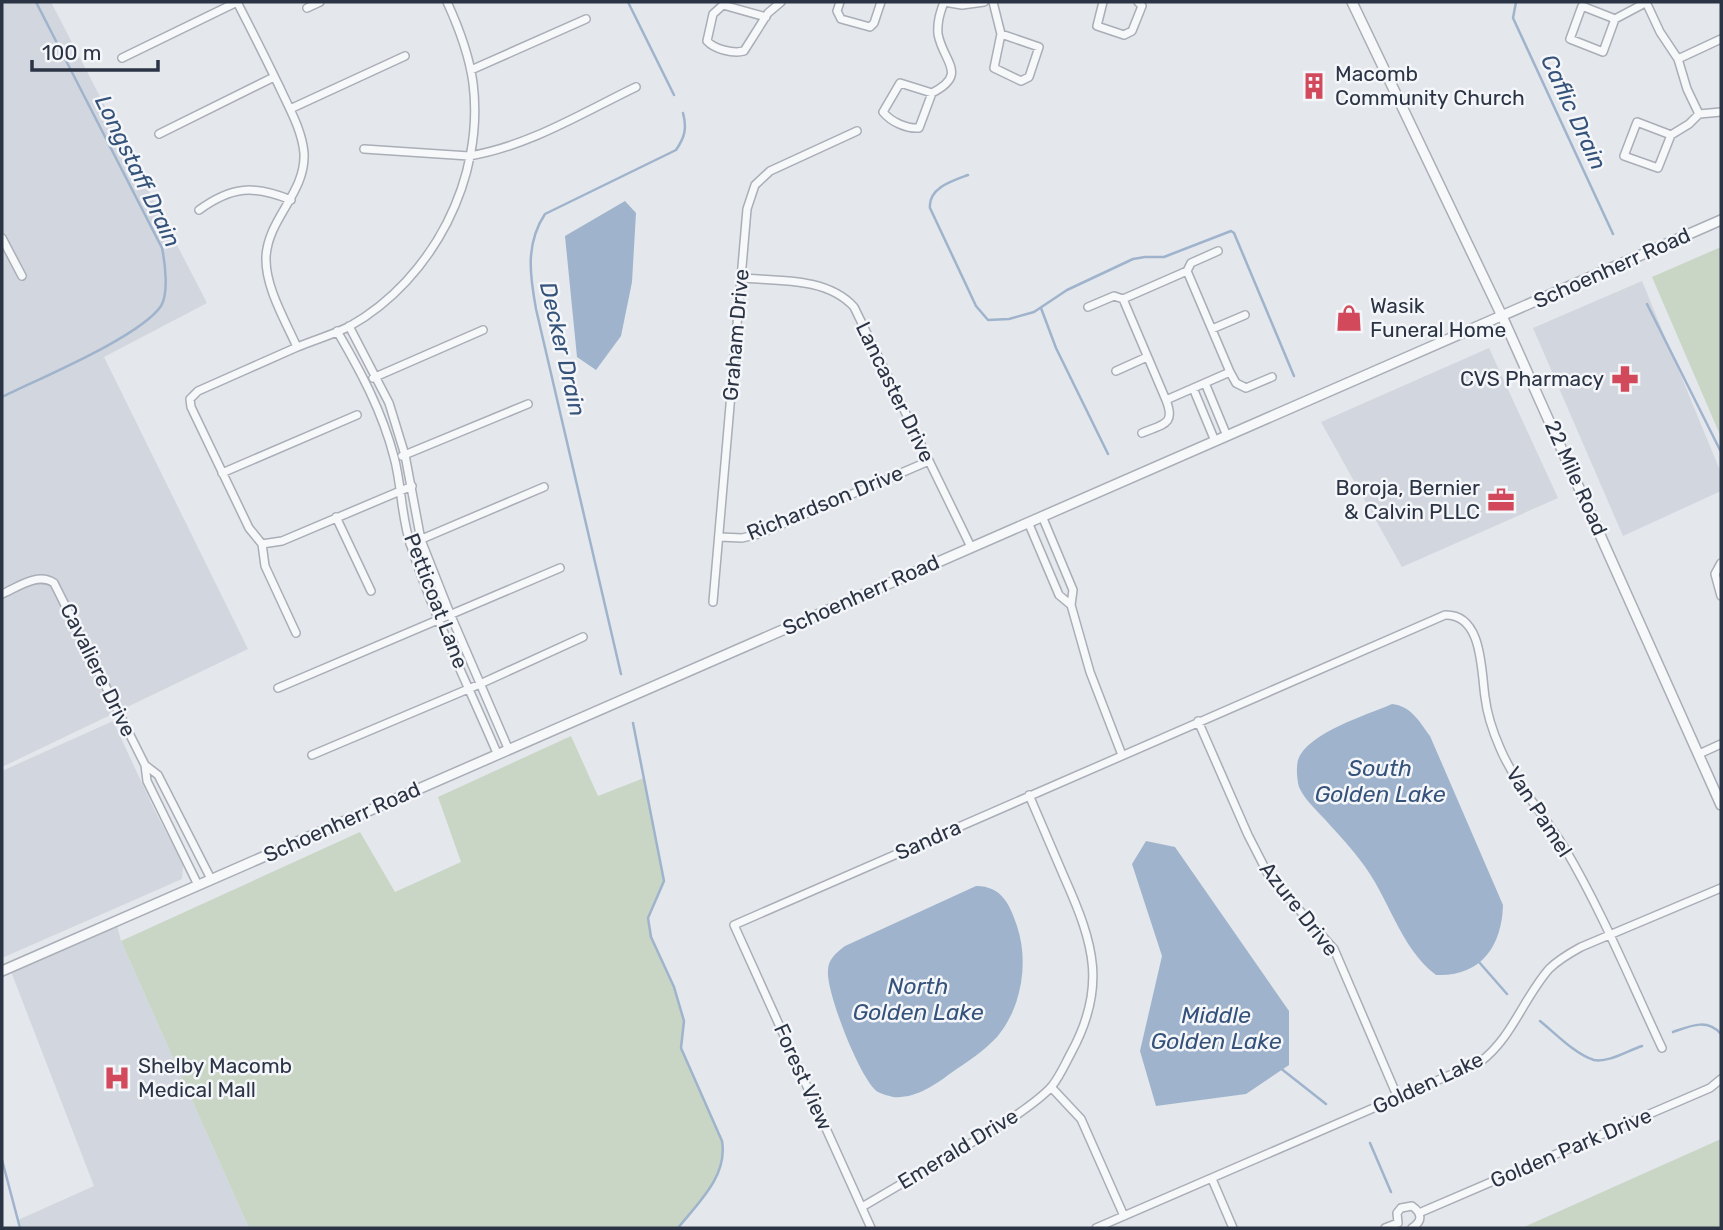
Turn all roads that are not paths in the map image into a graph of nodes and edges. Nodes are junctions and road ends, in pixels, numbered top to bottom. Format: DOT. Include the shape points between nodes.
graph roads {
  1 [pos="237,2"];
  2 [pos="320,2"];
  3 [pos="447,2"];
  4 [pos="781,2"];
  5 [pos="840,2"];
  6 [pos="881,2"];
  7 [pos="944,2"];
  8 [pos="984,2"];
  9 [pos="993,2"];
  10 [pos="1103,2"];
  11 [pos="1138,2"];
  12 [pos="1352,2"];
  13 [pos="1647,2"];
  14 [pos="307,8"];
  15 [pos="766,17"];
  16 [pos="586,19"];
  17 [pos="1615,19"];
  18 [pos="1001,34"];
  19 [pos="1721,39"];
  20 [pos="405,56"];
  21 [pos="122,58"];
  22 [pos="1678,59"];
  23 [pos="471,70"];
  24 [pos="274,77"];
  25 [pos="636,87"];
  26 [pos="932,93"];
  27 [pos="290,109"];
  28 [pos="1721,112"];
  29 [pos="1699,114"];
  30 [pos="857,131"];
  31 [pos="159,134"];
  32 [pos="1671,135"];
  33 [pos="364,149"];
  34 [pos="469,156"];
  35 [pos="291,200"];
  36 [pos="199,210"];
  37 [pos="1721,220"];
  38 [pos="2,238"];
  39 [pos="1217,251"];
  40 [pos="1187,271"];
  41 [pos="22,276"];
  42 [pos="741,278"];
  43 [pos="1123,299"];
  44 [pos="1088,307"];
  45 [pos="1245,315"];
  46 [pos="1502,316"];
  47 [pos="349,326"];
  48 [pos="1212,329"];
  49 [pos="483,330"];
  50 [pos="337,331"];
  51 [pos="297,347"];
  52 [pos="1147,356"];
  53 [pos="1116,371"];
  54 [pos="1230,372"];
  55 [pos="377,376"];
  56 [pos="1272,377"];
  57 [pos="366,381"];
  58 [pos="1205,383"];
  59 [pos="1193,388"];
  60 [pos="1166,400"];
  61 [pos="527,404"];
  62 [pos="357,415"];
  63 [pos="1142,433"];
  64 [pos="1227,436"];
  65 [pos="1215,441"];
  66 [pos="405,455"];
  67 [pos="395,459"];
  68 [pos="929,461"];
  69 [pos="222,473"];
  70 [pos="412,486"];
  71 [pos="544,487"];
  72 [pos="400,491"];
  73 [pos="1042,516"];
  74 [pos="336,517"];
  75 [pos="1028,522"];
  76 [pos="720,537"];
  77 [pos="421,540"];
  78 [pos="262,544"];
  79 [pos="410,544"];
  80 [pos="971,547"];
  81 [pos="1721,563"];
  82 [pos="560,568"];
  83 [pos="371,591"];
  84 [pos="2,594"];
  85 [pos="1721,596"];
  86 [pos="713,602"];
  87 [pos="1071,606"];
  88 [pos="451,616"];
  89 [pos="440,620"];
  90 [pos="296,633"];
  91 [pos="583,637"];
  92 [pos="480,684"];
  93 [pos="278,688"];
  94 [pos="470,688"];
  95 [pos="1198,722"];
  96 [pos="1721,744"];
  97 [pos="508,748"];
  98 [pos="497,753"];
  99 [pos="1699,754"];
  100 [pos="312,755"];
  101 [pos="1122,755"];
  102 [pos="145,765"];
  103 [pos="1029,795"];
  104 [pos="1721,804"];
  105 [pos="211,879"];
  106 [pos="198,885"];
  107 [pos="1721,888"];
  108 [pos="734,925"];
  109 [pos="1610,934"];
  110 [pos="2,971"];
  111 [pos="1662,1048"];
  112 [pos="1721,1079"];
  113 [pos="1051,1087"];
  114 [pos="1398,1098"];
  115 [pos="1212,1179"];
  116 [pos="862,1207"];
  117 [pos="1419,1213"];
  118 [pos="1124,1216"];
  119 [pos="1398,1223"];
  120 [pos="871,1228"];
  121 [pos="1096,1228"];
  122 [pos="1233,1228"];
  123 [pos="1385,1228"];
  124 [pos="1410,1228"];
  1 -- 21 [label="street"];
  1 -- 24 [label="street"];
  2 -- 14 [label="street"];
  3 -- 23 [label="street"];
  4 -- 15 [label="street"];
  5 -- 6 [label="street" via="837,11 841,19 870,27"];
  7 -- 8 [label="street"];
  7 -- 26 [label="street" via="938,33 952,74 948,83"];
  9 -- 18 [label="street"];
  10 -- 11 [label="street" via="1097,26 1124,35 1132,31 1142,5"];
  12 -- 46 [label="street, 22 Mile Road"];
  13 -- 17 [label="street"];
  13 -- 22 [label="street"];
  15 -- 15 [label="street" via="723,5 713,14 707,41 744,51"];
  16 -- 23 [label="street"];
  17 -- 17 [label="street" via="1583,6 1570,39 1603,52"];
  18 -- 18 [label="street" via="994,68 1021,80 1029,77 1039,47"];
  19 -- 22 [label="street"];
  20 -- 27 [label="street"];
  22 -- 29 [label="street"];
  23 -- 34 [label="street" via="474,108"];
  24 -- 27 [label="street"];
  24 -- 31 [label="street"];
  25 -- 34 [label="street" via="528,140"];
  26 -- 26 [label="street" via="900,83 883,112 895,122 919,128"];
  27 -- 35 [label="street" via="304,152 302,174"];
  28 -- 29 [label="street"];
  29 -- 32 [label="street"];
  30 -- 42 [label="street, Graham Drive" via="760,178 747,209"];
  32 -- 32 [label="street" via="1637,122 1625,156 1658,168"];
  33 -- 34 [label="street"];
  34 -- 47 [label="street" via="455,206 425,258 399,288"];
  35 -- 36 [label="street" via="249,189 216,198"];
  35 -- 51 [label="street" via="272,231 266,257 274,293"];
  37 -- 46 [label="street, Schoenherr Road"];
  38 -- 41 [label="street"];
  39 -- 40 [label="street" via="1191,263"];
  40 -- 43 [label="street"];
  40 -- 48 [label="street"];
  42 -- 68 [label="street, Lancaster Drive" via="814,285 837,292 849,302 865,326"];
  42 -- 76 [label="street, Graham Drive"];
  43 -- 44 [label="street" via="1114,296"];
  43 -- 52 [label="street"];
  45 -- 48 [label="street"];
  46 -- 64 [label="street, Schoenherr Road"];
  46 -- 99 [label="street, 22 Mile Road"];
  47 -- 50 [label="street"];
  47 -- 55 [label="street, Petticoat Lane"];
  48 -- 54 [label="street"];
  49 -- 55 [label="street"];
  50 -- 51 [label="street"];
  50 -- 57 [label="street, Petticoat Lane"];
  51 -- 69 [label="street" via="198,391 190,399"];
  52 -- 53 [label="street"];
  52 -- 60 [label="street"];
  54 -- 56 [label="street" via="1236,383 1246,388"];
  54 -- 58 [label="street"];
  55 -- 57 [label="street"];
  55 -- 66 [label="street, Petticoat Lane"];
  57 -- 67 [label="street, Petticoat Lane"];
  58 -- 59 [label="street"];
  58 -- 64 [label="street"];
  59 -- 60 [label="street"];
  59 -- 65 [label="street"];
  60 -- 63 [label="street" via="1170,418"];
  61 -- 66 [label="street"];
  62 -- 69 [label="street"];
  64 -- 65 [label="street, Schoenherr Road"];
  65 -- 73 [label="street, Schoenherr Road"];
  66 -- 67 [label="street"];
  66 -- 70 [label="street, Petticoat Lane"];
  67 -- 72 [label="street, Petticoat Lane"];
  68 -- 76 [label="street, Richardson Drive" via="759,534"];
  68 -- 80 [label="street, Lancaster Drive"];
  69 -- 78 [label="street" via="248,528"];
  70 -- 72 [label="street"];
  70 -- 77 [label="street, Petticoat Lane"];
  71 -- 77 [label="street"];
  72 -- 74 [label="street"];
  72 -- 79 [label="street, Petticoat Lane"];
  73 -- 75 [label="street, Schoenherr Road"];
  73 -- 87 [label="street" via="1073,590"];
  74 -- 78 [label="street" via="282,541"];
  74 -- 83 [label="street"];
  75 -- 80 [label="street, Schoenherr Road"];
  75 -- 87 [label="street" via="1059,596"];
  76 -- 86 [label="street, Graham Drive"];
  77 -- 79 [label="street"];
  77 -- 88 [label="street, Petticoat Lane"];
  78 -- 90 [label="street" via="265,566"];
  79 -- 89 [label="street, Petticoat Lane"];
  80 -- 97 [label="street, Schoenherr Road"];
  81 -- 85 [label="street" via="1715,574"];
  82 -- 88 [label="street"];
  84 -- 102 [label="street, Cavaliere Drive" via="35,579 46,578 57,588"];
  87 -- 101 [label="street"];
  88 -- 89 [label="street"];
  88 -- 92 [label="street, Petticoat Lane"];
  89 -- 93 [label="street"];
  89 -- 94 [label="street, Petticoat Lane"];
  91 -- 92 [label="street"];
  92 -- 94 [label="street"];
  92 -- 97 [label="street, Petticoat Lane"];
  94 -- 98 [label="street, Petticoat Lane"];
  94 -- 100 [label="street"];
  95 -- 101 [label="street, Sandra"];
  95 -- 109 [label="street, Van Pamel" via="1445,615 1458,616 1479,648 1486,706 1504,757 1563,845"];
  95 -- 114 [label="street, Azure Drive" via="1269,876 1334,949"];
  96 -- 99 [label="street"];
  97 -- 98 [label="street, Schoenherr Road"];
  98 -- 105 [label="street, Schoenherr Road"];
  99 -- 104 [label="street, 22 Mile Road"];
  101 -- 103 [label="street, Sandra"];
  102 -- 105 [label="street, Cavaliere Drive" via="158,775"];
  102 -- 106 [label="street, Cavaliere Drive" via="147,781"];
  103 -- 108 [label="street, Sandra"];
  103 -- 113 [label="street" via="1074,898 1092,955 1087,1019"];
  105 -- 106 [label="street, Schoenherr Road"];
  106 -- 110 [label="street, Schoenherr Road"];
  107 -- 109 [label="street, Golden Lake"];
  108 -- 116 [label="street, Forest View"];
  109 -- 111 [label="street, Van Pamel"];
  109 -- 114 [label="street, Golden Lake" via="1551,968 1491,1054"];
  112 -- 117 [label="street, Golden Park Drive" via="1710,1088"];
  113 -- 116 [label="street, Emerald Drive" via="1010,1119"];
  113 -- 118 [label="street" via="1080,1119"];
  114 -- 115 [label="street, Golden Lake"];
  115 -- 118 [label="street, Golden Lake"];
  115 -- 122 [label="street"];
  116 -- 120 [label="street, Forest View"];
  117 -- 119 [label="street, Golden Park Drive" via="1412,1206 1401,1208"];
  117 -- 124 [label="street" via="1418,1224"];
  118 -- 121 [label="street, Golden Lake"];
  119 -- 123 [label="street, Golden Park Drive"];
  119 -- 124 [label="street"];
}
